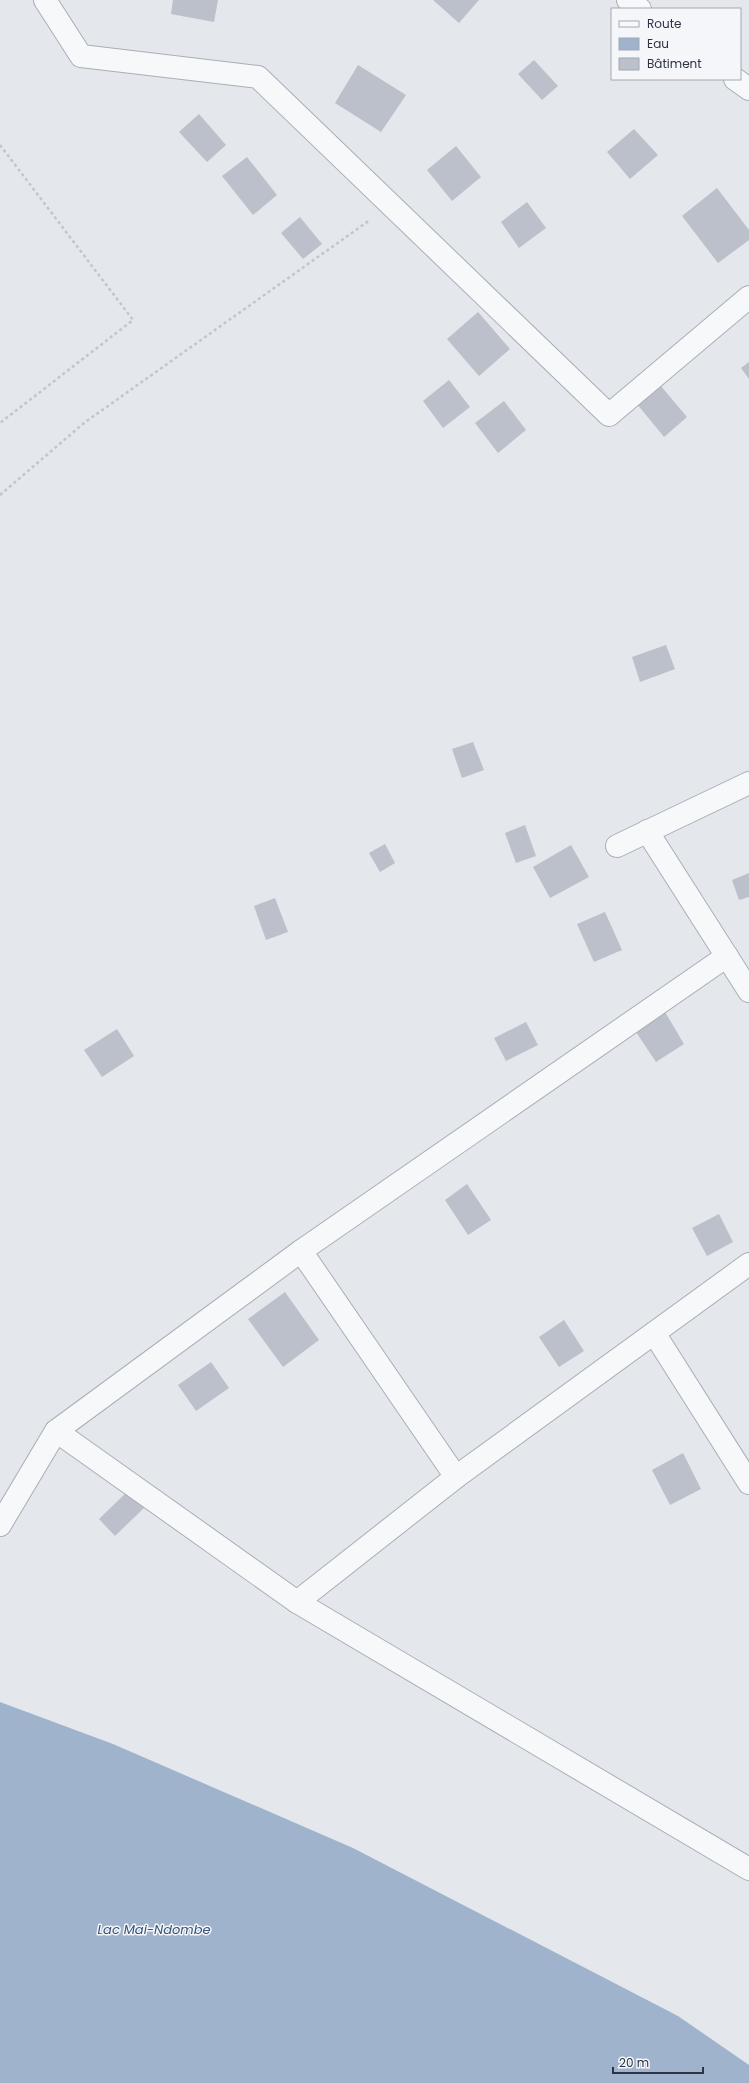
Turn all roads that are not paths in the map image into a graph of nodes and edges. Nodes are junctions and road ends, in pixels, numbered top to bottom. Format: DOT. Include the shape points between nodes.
graph roads {
  1 [pos="45,0"];
  2 [pos="628,0"];
  3 [pos="639,8"];
  4 [pos="736,80"];
  5 [pos="749,89"];
  6 [pos="749,298"];
  7 [pos="749,783"];
  8 [pos="647,831"];
  9 [pos="617,846"];
  10 [pos="727,956"];
  11 [pos="749,990"];
  12 [pos="301,1251"];
  13 [pos="749,1264"];
  14 [pos="654,1333"];
  15 [pos="56,1431"];
  16 [pos="456,1477"];
  17 [pos="749,1483"];
  18 [pos="0,1525"];
  19 [pos="297,1602"];
  20 [pos="749,1870"];
  1 -- 6 [label="street" via="81,56 258,77 609,415"];
  2 -- 3 [label="street"];
  4 -- 5 [label="street"];
  7 -- 8 [label="street"];
  8 -- 9 [label="street"];
  8 -- 10 [label="street"];
  10 -- 11 [label="street"];
  10 -- 12 [label="street"];
  12 -- 15 [label="street"];
  12 -- 16 [label="street"];
  13 -- 14 [label="street"];
  14 -- 16 [label="street"];
  14 -- 17 [label="street"];
  15 -- 18 [label="street"];
  15 -- 19 [label="street"];
  16 -- 19 [label="street"];
  19 -- 20 [label="street"];
}
